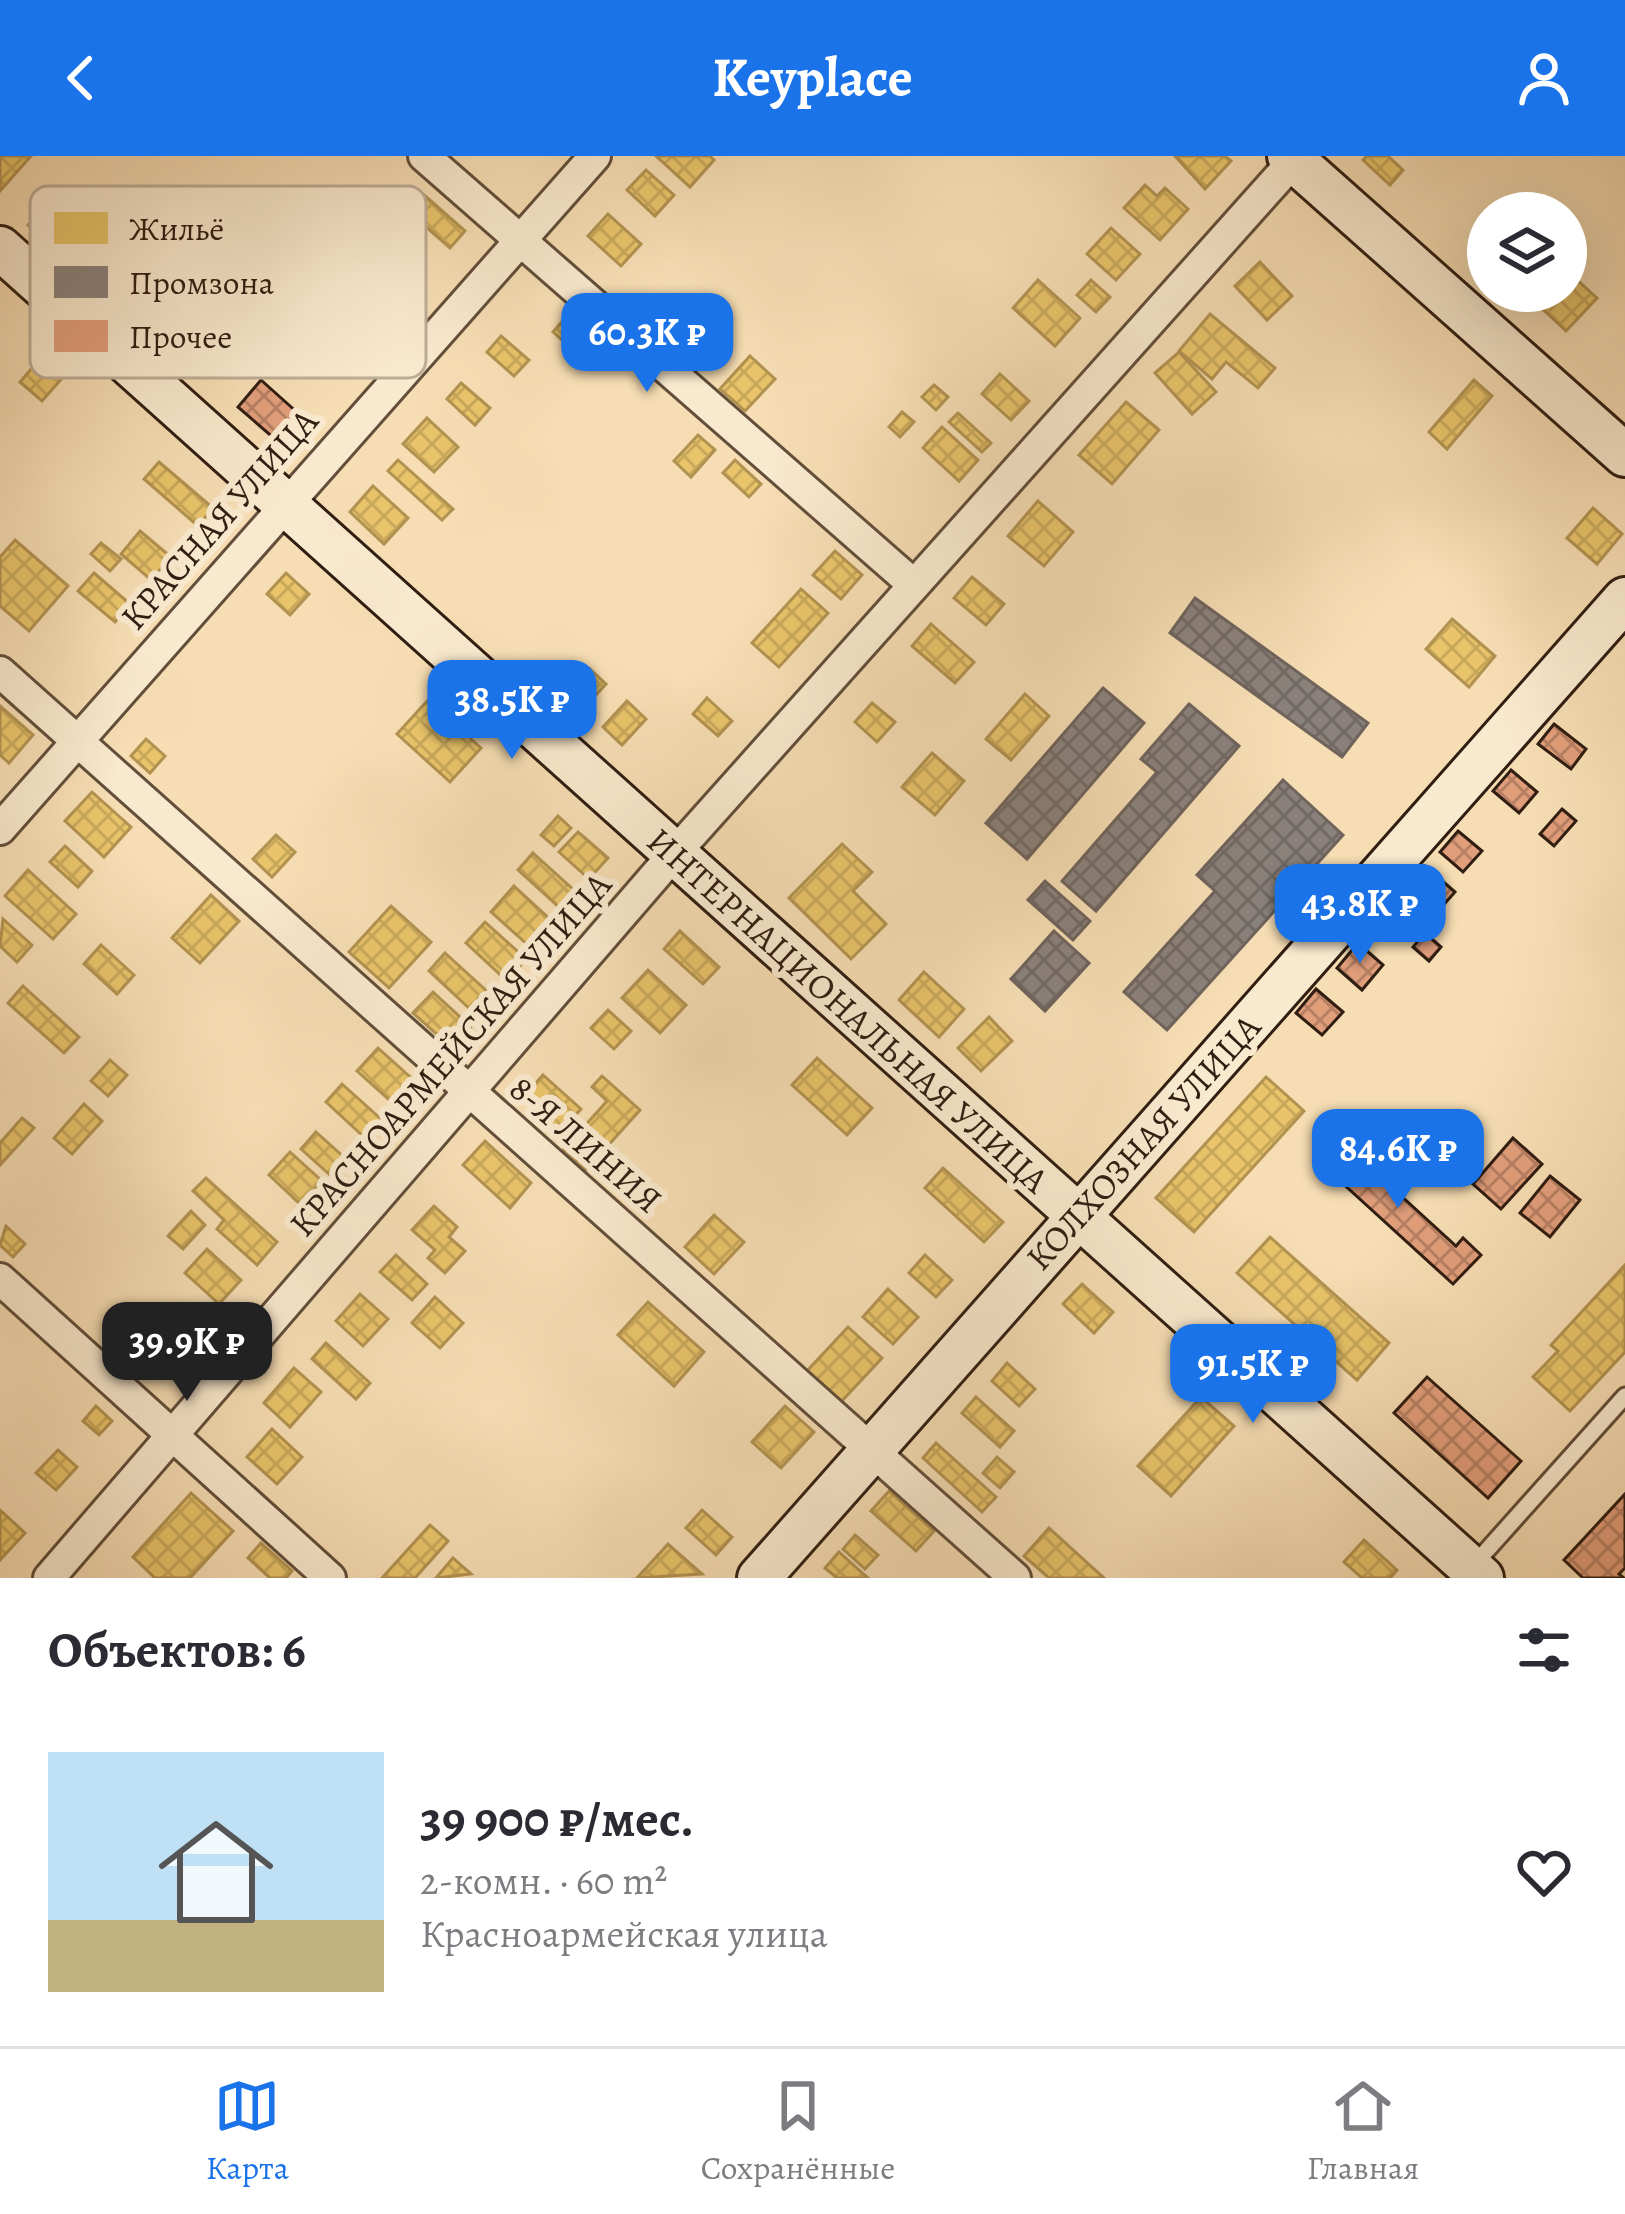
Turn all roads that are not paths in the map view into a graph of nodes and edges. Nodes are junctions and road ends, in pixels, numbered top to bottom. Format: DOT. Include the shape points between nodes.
graph roads {
  1 [pos="424,156"];
  2 [pos="595,156"];
  3 [pos="1294,157"];
  4 [pos="520,240"];
  5 [pos="0,248"];
  6 [pos="30,275"];
  7 [pos="426,344"];
  8 [pos="143,378"];
  9 [pos="396,378"];
  10 [pos="1625,455"];
  11 [pos="282,504"];
  12 [pos="914,585"];
  13 [pos="1625,599"];
  14 [pos="0,672"];
  15 [pos="78,740"];
  16 [pos="0,829"];
  17 [pos="674,854"];
  18 [pos="469,1093"];
  19 [pos="1077,1216"];
  20 [pos="0,1279"];
  21 [pos="1625,1396"];
  22 [pos="173,1437"];
  23 [pos="874,1448"];
  24 [pos="1471,1574"];
  25 [pos="50,1578"];
  26 [pos="330,1578"];
  27 [pos="759,1578"];
  28 [pos="1015,1578"];
  1 -- 4 [label="street"];
  2 -- 4 [label="street, КРАСНАЯ УЛИЦА"];
  3 -- 10 [label="street"];
  3 -- 12 [label="street, КРАСНОАРМЕЙСКАЯ УЛИЦА"];
  4 -- 7 [label="street, КРАСНАЯ УЛИЦА"];
  4 -- 12 [label="street"];
  5 -- 6 [label="street, ИНТЕРНАЦИОНАЛЬНАЯ УЛИЦА"];
  8 -- 11 [label="street, ИНТЕРНАЦИОНАЛЬНАЯ УЛИЦА"];
  9 -- 11 [label="street, КРАСНАЯ УЛИЦА"];
  11 -- 15 [label="street, КРАСНАЯ УЛИЦА"];
  11 -- 17 [label="street, ИНТЕРНАЦИОНАЛЬНАЯ УЛИЦА"];
  12 -- 17 [label="street, КРАСНОАРМЕЙСКАЯ УЛИЦА"];
  13 -- 19 [label="street, КОЛХОЗНАЯ УЛИЦА"];
  14 -- 15 [label="street, 8-Я ЛИНИЯ"];
  15 -- 16 [label="street, КРАСНАЯ УЛИЦА"];
  15 -- 18 [label="street, 8-Я ЛИНИЯ"];
  17 -- 18 [label="street, КРАСНОАРМЕЙСКАЯ УЛИЦА"];
  17 -- 19 [label="street, ИНТЕРНАЦИОНАЛЬНАЯ УЛИЦА"];
  18 -- 22 [label="street, КРАСНОАРМЕЙСКАЯ УЛИЦА"];
  18 -- 23 [label="street, 8-Я ЛИНИЯ"];
  19 -- 23 [label="street, КОЛХОЗНАЯ УЛИЦА"];
  19 -- 24 [label="street, ИНТЕРНАЦИОНАЛЬНАЯ УЛИЦА"];
  20 -- 22 [label="street"];
  21 -- 24 [label="lane"];
  22 -- 25 [label="street, КРАСНОАРМЕЙСКАЯ УЛИЦА"];
  22 -- 26 [label="street"];
  23 -- 27 [label="street, КОЛХОЗНАЯ УЛИЦА"];
  23 -- 28 [label="street, 8-Я ЛИНИЯ"];
}
